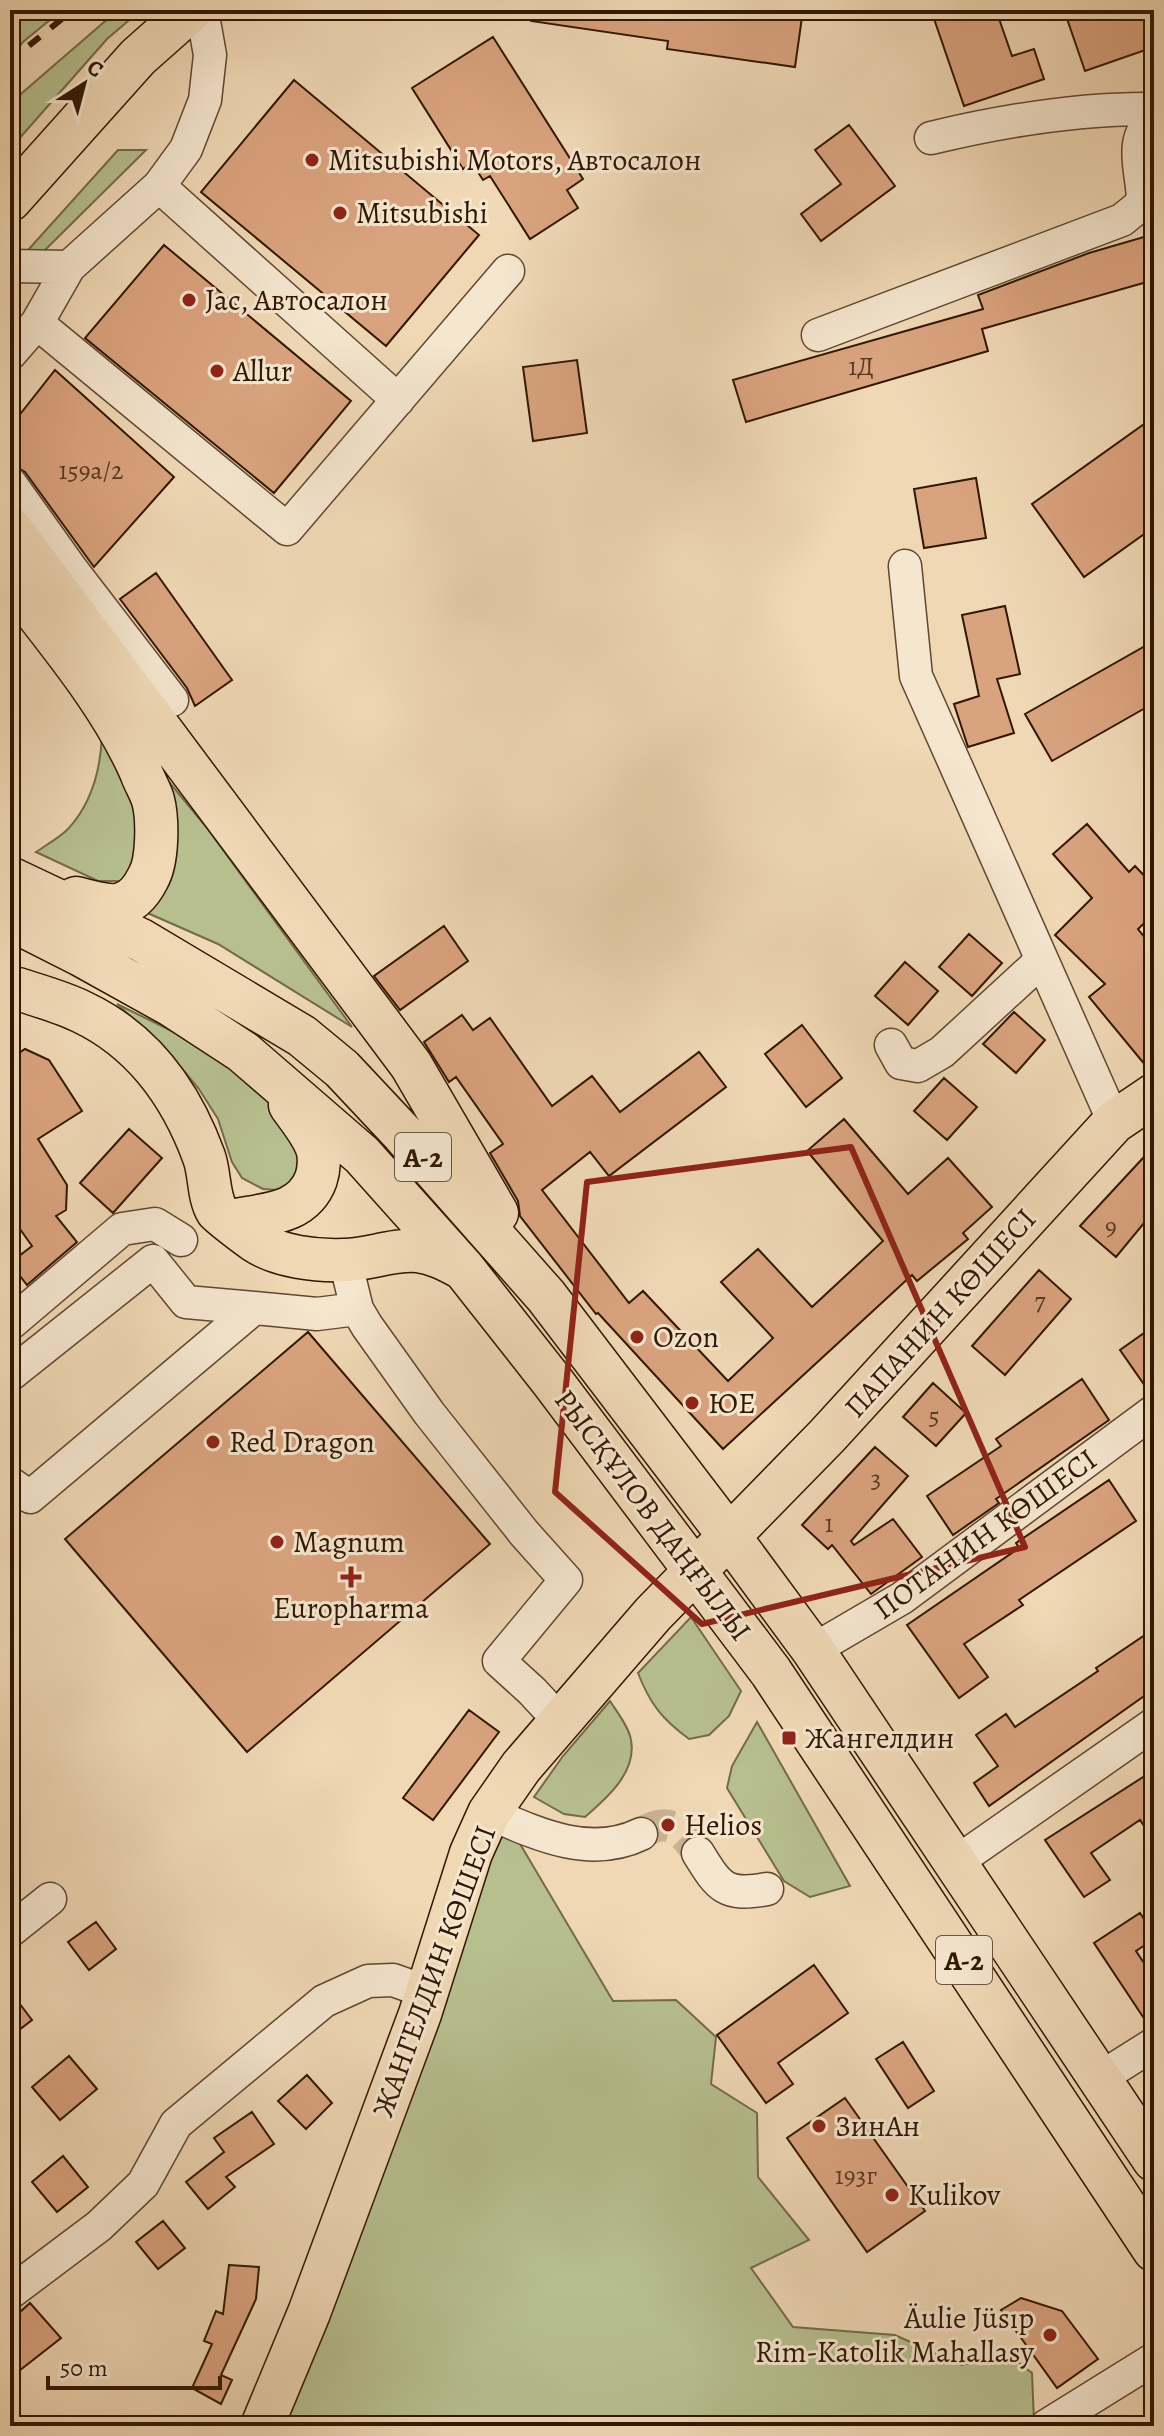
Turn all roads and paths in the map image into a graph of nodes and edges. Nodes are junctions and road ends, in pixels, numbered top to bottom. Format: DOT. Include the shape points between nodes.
graph roads {
  1 [pos="191,10"];
  2 [pos="202,10"];
  3 [pos="1154,109"];
  4 [pos="1154,118"];
  5 [pos="931,138"];
  6 [pos="159,186"];
  7 [pos="10,200"];
  8 [pos="10,266"];
  9 [pos="69,267"];
  10 [pos="508,271"];
  11 [pos="37,323"];
  12 [pos="818,335"];
  13 [pos="10,354"];
  14 [pos="398,400"];
  15 [pos="10,483"];
  16 [pos="10,528"];
  17 [pos="905,566"];
  18 [pos="41,584"];
  19 [pos="172,700"];
  20 [pos="15,894"];
  21 [pos="1042,960"];
  22 [pos="10,988"];
  23 [pos="891,1045"];
  24 [pos="273,1077"];
  25 [pos="1154,1095"];
  26 [pos="1114,1122"];
  27 [pos="224,1216"];
  28 [pos="181,1240"];
  29 [pos="345,1260"];
  30 [pos="153,1261"];
  31 [pos="463,1268"];
  32 [pos="546,1296"];
  33 [pos="254,1308"];
  34 [pos="357,1309"];
  35 [pos="10,1324"];
  36 [pos="10,1375"];
  37 [pos="1154,1411"];
  38 [pos="10,1483"];
  39 [pos="729,1536"];
  40 [pos="696,1571"];
  41 [pos="813,1650"];
  42 [pos="560,1721"];
  43 [pos="1154,1724"];
  44 [pos="489,1813"];
  45 [pos="641,1834"];
  46 [pos="698,1853"];
  47 [pos="955,1863"];
  48 [pos="767,1889"];
  49 [pos="50,1899"];
  50 [pos="10,1931"];
  51 [pos="947,1935"];
  52 [pos="427,1992"];
  53 [pos="1154,2044"];
  54 [pos="1100,2078"];
  55 [pos="1154,2160"];
  56 [pos="1148,2230"];
  57 [pos="10,2293"];
  58 [pos="1154,2359"];
  59 [pos="262,2426"];
  60 [pos="1046,2426"];
  1 -- 7 [label="main road" via="138,57"];
  2 -- 6 [label="street" via="210,55 205,100 186,149"];
  3 -- 5 [label="street" via="1106,108"];
  4 -- 12 [label="street" via="1137,144 1143,199 1122,220"];
  6 -- 9 [label="street"];
  6 -- 14 [label="street"];
  8 -- 9 [label="street"];
  9 -- 11 [label="street"];
  10 -- 14 [label="street"];
  11 -- 13 [label="street"];
  11 -- 14 [label="street" via="287,529"];
  15 -- 18 [label="street"];
  16 -- 18 [label="main road"];
  17 -- 21 [label="street" via="916,676"];
  18 -- 19 [label="street"];
  18 -- 20 [label="main road" via="75,665 128,742 153,801 153,869 143,890 127,903 109,907"];
  18 -- 32 [label="main road" via="411,1065"];
  20 -- 24 [label="main road, РЫСҚҰЛОВ ДАҢҒЫЛЫ" via="81,955 171,1005"];
  20 -- 32 [label="main road, РЫСҚҰЛОВ ДАҢҒЫЛЫ / A-2" via="141,940 302,1036 342,1069 403,1134"];
  21 -- 23 [label="street" via="942,1052 918,1066 901,1063"];
  21 -- 26 [label="street"];
  22 -- 27 [label="main road" via="82,1012 130,1041 156,1068 190,1124"];
  24 -- 27 [label="main road" via="318,1149 312,1189 301,1203 284,1211"];
  24 -- 31 [label="main road, РЫСҚҰЛОВ ДАҢҒЫЛЫ" via="362,1155"];
  25 -- 26 [label="main road, ПАПАНИН КӨШЕСІ"];
  26 -- 39 [label="main road, ПАПАНИН КӨШЕСІ"];
  27 -- 28 [label="street"];
  27 -- 29 [label="main road" via="257,1243 292,1256"];
  28 -- 30 [label="street"];
  28 -- 35 [label="street" via="155,1224 122,1229"];
  29 -- 31 [label="main road" via="415,1251"];
  29 -- 34 [label="street"];
  30 -- 33 [label="street" via="186,1302"];
  30 -- 36 [label="street"];
  31 -- 40 [label="main road, РЫСҚҰЛОВ ДАҢҒЫЛЫ"];
  32 -- 39 [label="main road, РЫСҚҰЛОВ ДАҢҒЫЛЫ / A-2"];
  33 -- 34 [label="street" via="317,1314"];
  33 -- 38 [label="street" via="30,1497"];
  34 -- 42 [label="street" via="429,1413 566,1580 499,1661"];
  37 -- 41 [label="street, ПОТАНИН КӨШЕСІ" via="902,1598"];
  39 -- 40 [label="main road, ПАПАНИН КӨШЕСІ"];
  39 -- 41 [label="main road, РЫСҚҰЛОВ ДАҢҒЫЛЫ / A-2"];
  40 -- 42 [label="main road, ЖАНГЕЛДИН КӨШЕСІ"];
  40 -- 51 [label="main road, РЫСҚҰЛОВ ДАҢҒЫЛЫ / A-2" via="771,1672"];
  41 -- 47 [label="main road, РЫСҚҰЛОВ ДАҢҒЫЛЫ / A-2"];
  42 -- 44 [label="main road, ЖАНГЕЛДИН КӨШЕСІ"];
  43 -- 47 [label="street"];
  44 -- 45 [label="street" via="533,1832 588,1846 624,1842"];
  44 -- 52 [label="main road, ЖАНГЕЛДИН КӨШЕСІ"];
  46 -- 48 [label="street" via="716,1882 734,1891"];
  47 -- 54 [label="main road, РЫСҚҰЛОВ ДАҢҒЫЛЫ / A-2"];
  49 -- 50 [label="street"];
  51 -- 54 [label="main road" via="961,1935 1062,2082 1069,2086"];
  51 -- 56 [label="main road, РЫСҚҰЛОВ ДАҢҒЫЛЫ / A-2"];
  52 -- 57 [label="street" via="393,1980 368,1981 324,2001 176,2124 143,2184 99,2226"];
  52 -- 59 [label="main road, ЖАНГЕЛДИН КӨШЕСІ"];
  53 -- 54 [label="street"];
  54 -- 55 [label="main road, РЫСҚҰЛОВ ДАҢҒЫЛЫ / A-2"];
  58 -- 60 [label="street"];
}
